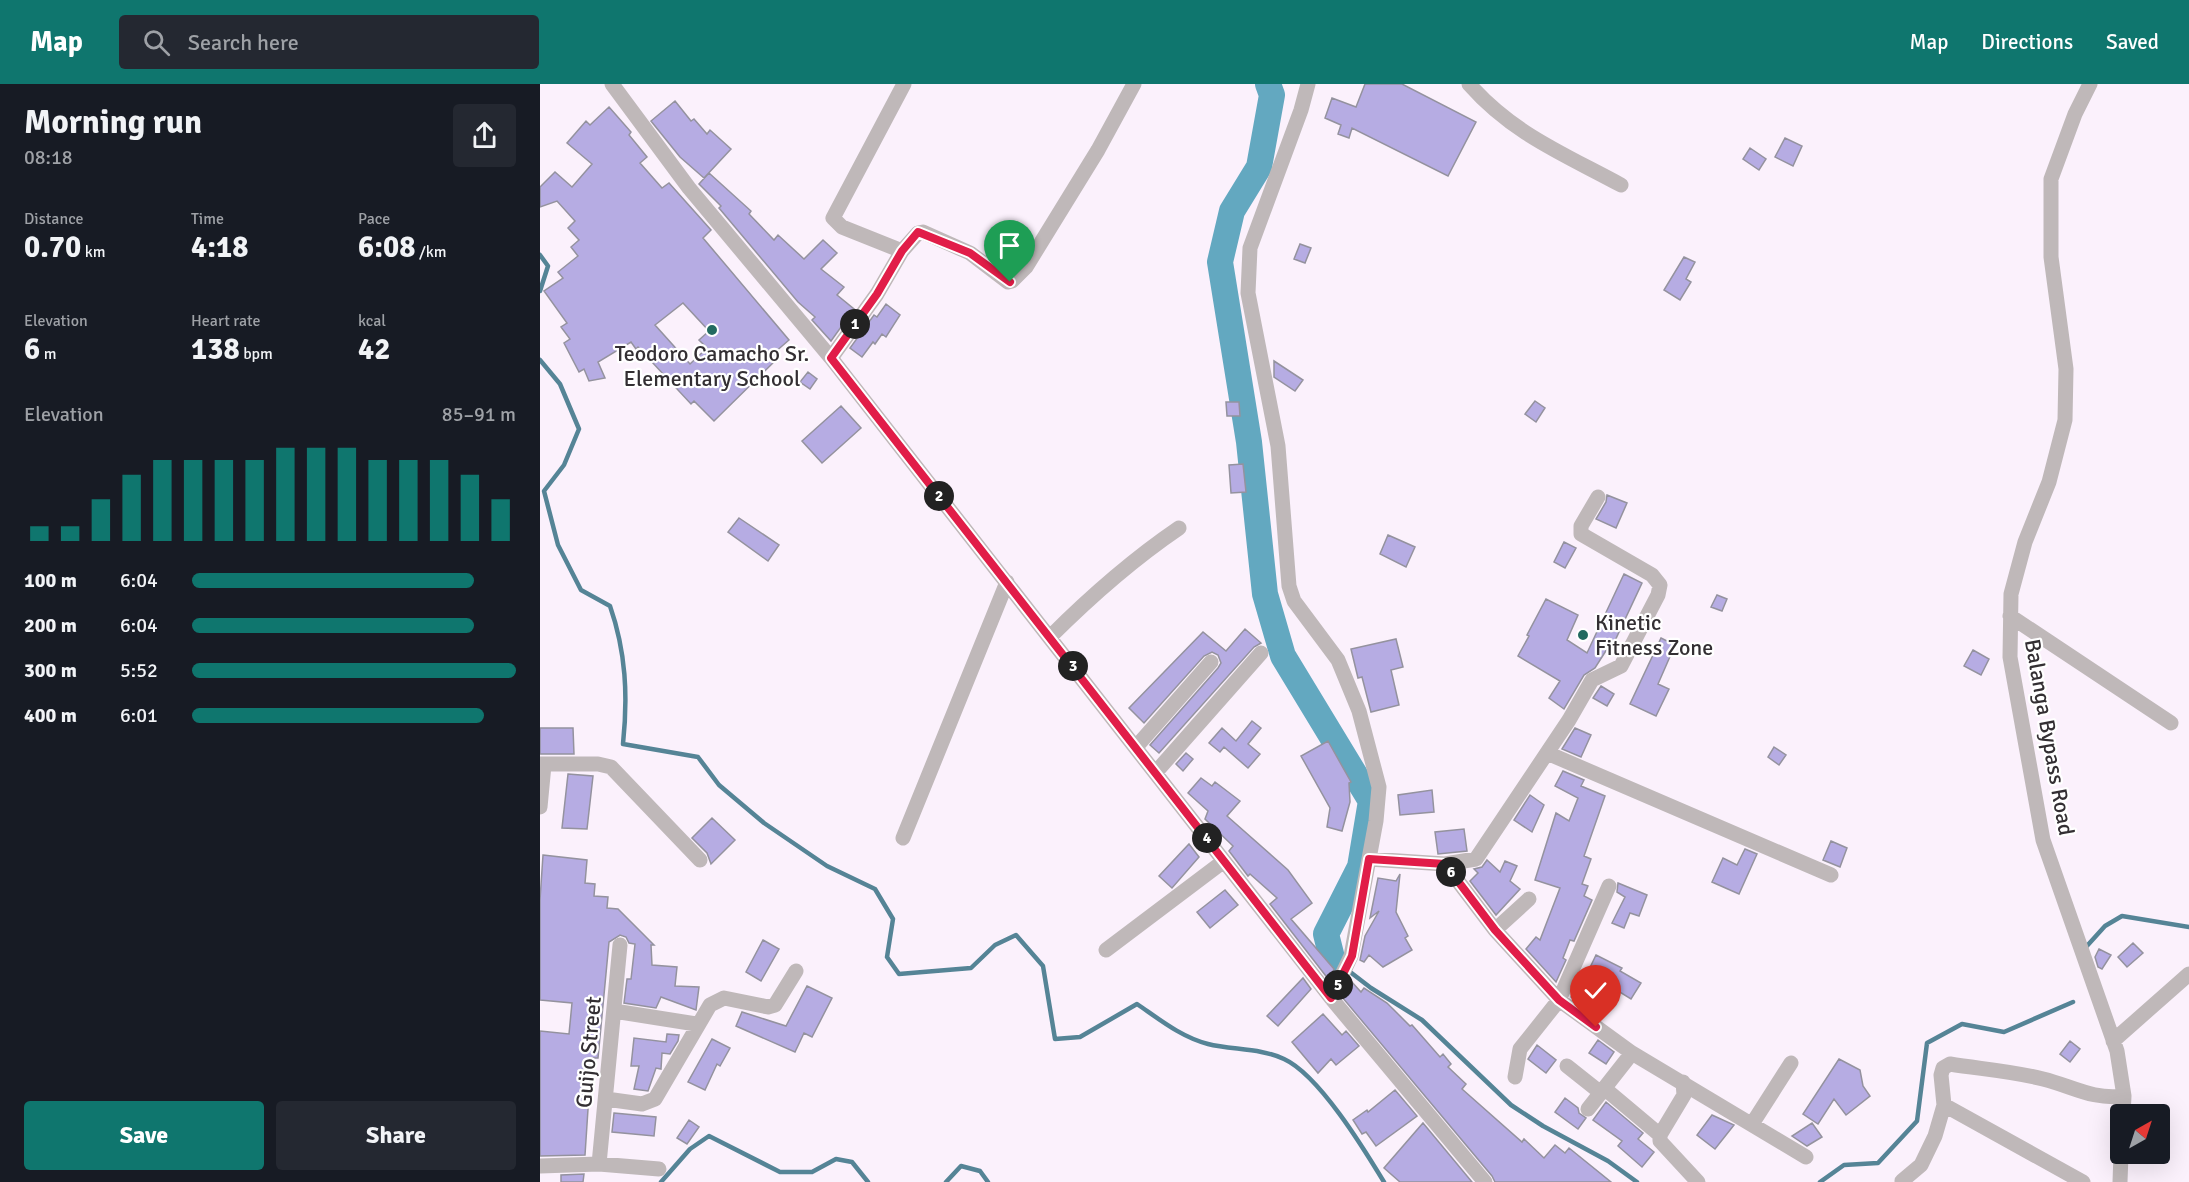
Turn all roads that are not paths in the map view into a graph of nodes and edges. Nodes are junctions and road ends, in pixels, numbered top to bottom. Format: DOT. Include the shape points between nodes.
graph roads {
  1 [pos="612,84"];
  2 [pos="904,84"];
  3 [pos="1134,84"];
  4 [pos="1308,84"];
  5 [pos="1469,84"];
  6 [pos="2090,84"];
  7 [pos="1621,185"];
  8 [pos="902,251"];
  9 [pos="831,358"];
  10 [pos="1598,497"];
  11 [pos="1179,528"];
  12 [pos="1007,582"];
  13 [pos="2010,616"];
  14 [pos="1050,637"];
  15 [pos="1261,653"];
  16 [pos="1211,662"];
  17 [pos="2171,723"];
  18 [pos="1136,747"];
  19 [pos="1547,753"];
  20 [pos="542,764"];
  21 [pos="1156,772"];
  22 [pos="540,807"];
  23 [pos="903,838"];
  24 [pos="1369,859"];
  25 [pos="700,860"];
  26 [pos="1224,861"];
  27 [pos="1445,864"];
  28 [pos="1831,875"];
  29 [pos="1609,886"];
  30 [pos="1529,899"];
  31 [pos="1495,930"];
  32 [pos="620,945"];
  33 [pos="1106,950"];
  34 [pos="796,971"];
  35 [pos="2189,974"];
  36 [pos="1331,998"];
  37 [pos="1559,1000"];
  38 [pos="614,1011"];
  39 [pos="696,1024"];
  40 [pos="2113,1041"];
  41 [pos="1632,1053"];
  42 [pos="1791,1063"];
  43 [pos="1567,1066"];
  44 [pos="1515,1077"];
  45 [pos="1683,1082"];
  46 [pos="1603,1090"];
  47 [pos="2124,1096"];
  48 [pos="606,1098"];
  49 [pos="2124,1104"];
  50 [pos="1944,1105"];
  51 [pos="1588,1109"];
  52 [pos="1752,1124"];
  53 [pos="1660,1135"];
  54 [pos="1806,1157"];
  55 [pos="599,1164"];
  56 [pos="2121,1164"];
  57 [pos="540,1166"];
  58 [pos="659,1169"];
  59 [pos="1485,1182"];
  60 [pos="1698,1182"];
  61 [pos="1900,1182"];
  62 [pos="2083,1182"];
  63 [pos="2120,1182"];
  1 -- 9 [label="street" via="689,188"];
  2 -- 8 [label="street" via="833,218 842,226"];
  3 -- 8 [label="street" via="1026,267 1012,281 1008,282 970,253 922,232"];
  4 -- 24 [label="street" via="1250,248 1248,293 1278,446 1289,586 1294,601 1338,660 1359,711 1378,787"];
  5 -- 7 [label="street" via="1514,128"];
  6 -- 13 [label="street, Balanga Bypass Road" via="2051,179 2051,257 2066,369 2065,420 2049,482 2025,542 2011,594"];
  8 -- 9 [label="street"];
  9 -- 12 [label="street"];
  10 -- 19 [label="street" via="1581,526 1581,534 1652,575 1660,585 1621,666 1592,680"];
  11 -- 14 [label="street" via="1093,594"];
  12 -- 14 [label="street"];
  12 -- 23 [label="street"];
  13 -- 17 [label="street"];
  13 -- 40 [label="street, Balanga Bypass Road" via="2010,657 2043,840"];
  14 -- 18 [label="street"];
  15 -- 21 [label="street"];
  16 -- 18 [label="street"];
  18 -- 21 [label="street"];
  19 -- 27 [label="street" via="1483,852 1469,862"];
  19 -- 28 [label="street"];
  20 -- 22 [label="street"];
  20 -- 25 [label="street" via="611,767"];
  21 -- 26 [label="street"];
  24 -- 27 [label="street"];
  24 -- 36 [label="street" via="1352,956"];
  26 -- 33 [label="street"];
  26 -- 36 [label="street"];
  27 -- 31 [label="street"];
  29 -- 37 [label="street"];
  30 -- 31 [label="street"];
  31 -- 37 [label="street"];
  32 -- 38 [label="street, Guijo Street"];
  34 -- 39 [label="street" via="775,1005 724,998 710,1005"];
  35 -- 40 [label="street"];
  36 -- 59 [label="street"];
  37 -- 41 [label="street"];
  37 -- 44 [label="street" via="1520,1049"];
  38 -- 39 [label="street"];
  38 -- 48 [label="street, Guijo Street"];
  39 -- 48 [label="street" via="656,1099 642,1104"];
  40 -- 47 [label="street, Balanga Bypass Road"];
  41 -- 45 [label="street"];
  41 -- 46 [label="street"];
  42 -- 52 [label="street"];
  43 -- 46 [label="street"];
  45 -- 52 [label="street"];
  45 -- 53 [label="street" via="1684,1095"];
  46 -- 51 [label="street"];
  46 -- 53 [label="street"];
  47 -- 49 [label="street, Balanga Bypass Road"];
  47 -- 50 [label="street" via="2103,1098 2046,1079 1950,1064 1941,1075"];
  48 -- 55 [label="street, Guijo Street"];
  50 -- 61 [label="street" via="1928,1154"];
  50 -- 62 [label="street"];
  52 -- 54 [label="street"];
  53 -- 60 [label="street" via="1660,1141"];
  55 -- 57 [label="street"];
  55 -- 58 [label="street"];
  56 -- 63 [label="street"];
}
